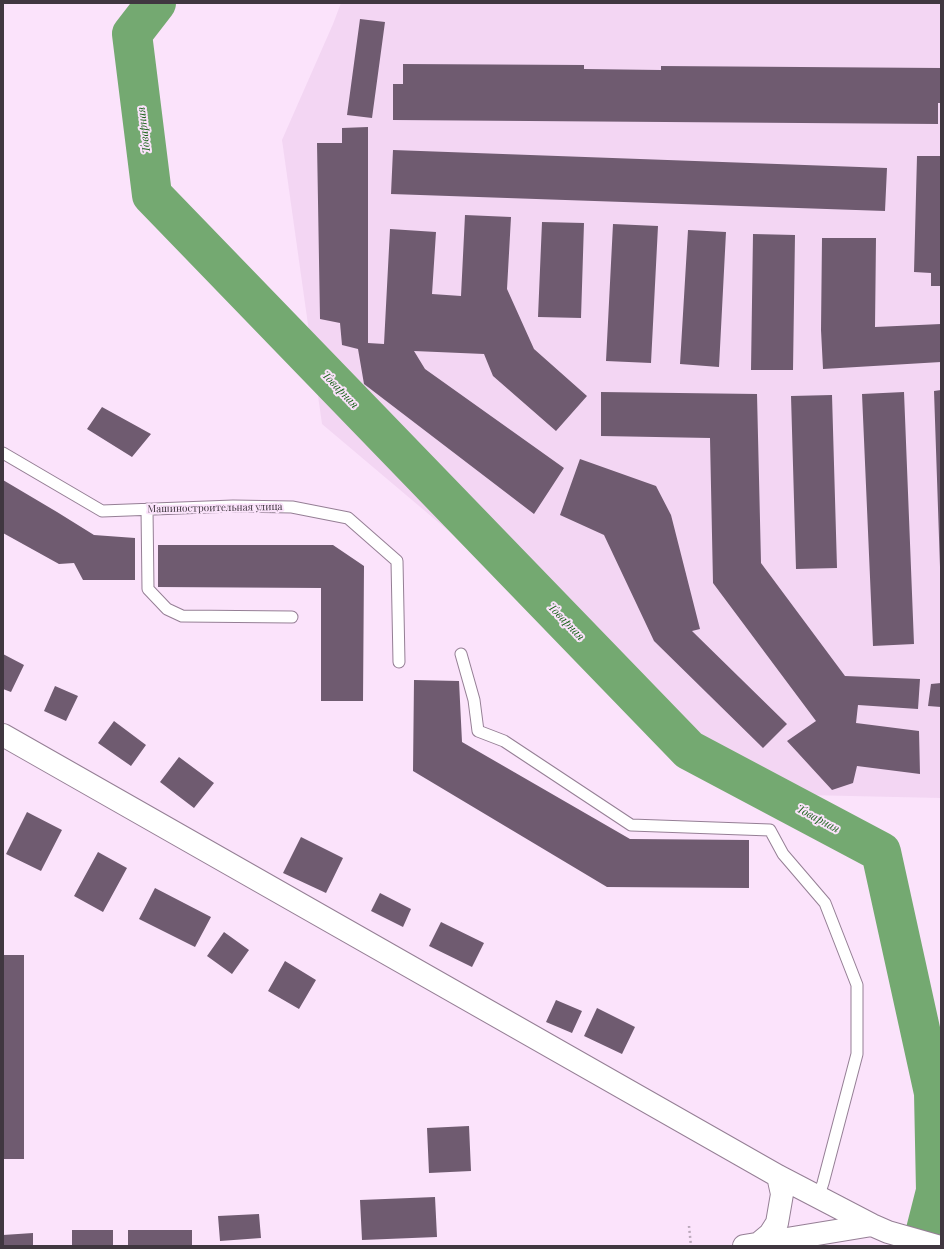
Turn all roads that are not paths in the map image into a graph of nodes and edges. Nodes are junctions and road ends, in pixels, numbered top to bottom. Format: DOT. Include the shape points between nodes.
graph roads {
  1 [pos="3,453"];
  2 [pos="147,509"];
  3 [pos="292,617"];
  4 [pos="461,654"];
  5 [pos="399,662"];
  6 [pos="3,735"];
  7 [pos="778,1176"];
  8 [pos="818,1198"];
  9 [pos="880,1228"];
  10 [pos="751,1245"];
  11 [pos="937,1246"];
  1 -- 2 [label="lane, Машиностроительная улица" via="102,511"];
  2 -- 3 [label="lane" via="148,589 167,609 182,616"];
  2 -- 5 [label="lane, Машиностроительная улица" via="292,507 348,518 397,561"];
  4 -- 8 [label="lane" via="474,700 478,731 504,741 632,825 770,830 783,854 825,903 857,985 857,1054"];
  6 -- 7 [label="main road"];
  7 -- 8 [label="main road"];
  7 -- 10 [label="main road" via="782,1194 777,1223 770,1234"];
  8 -- 9 [label="main road"];
  9 -- 10 [label="main road"];
  9 -- 11 [label="main road"];
}
